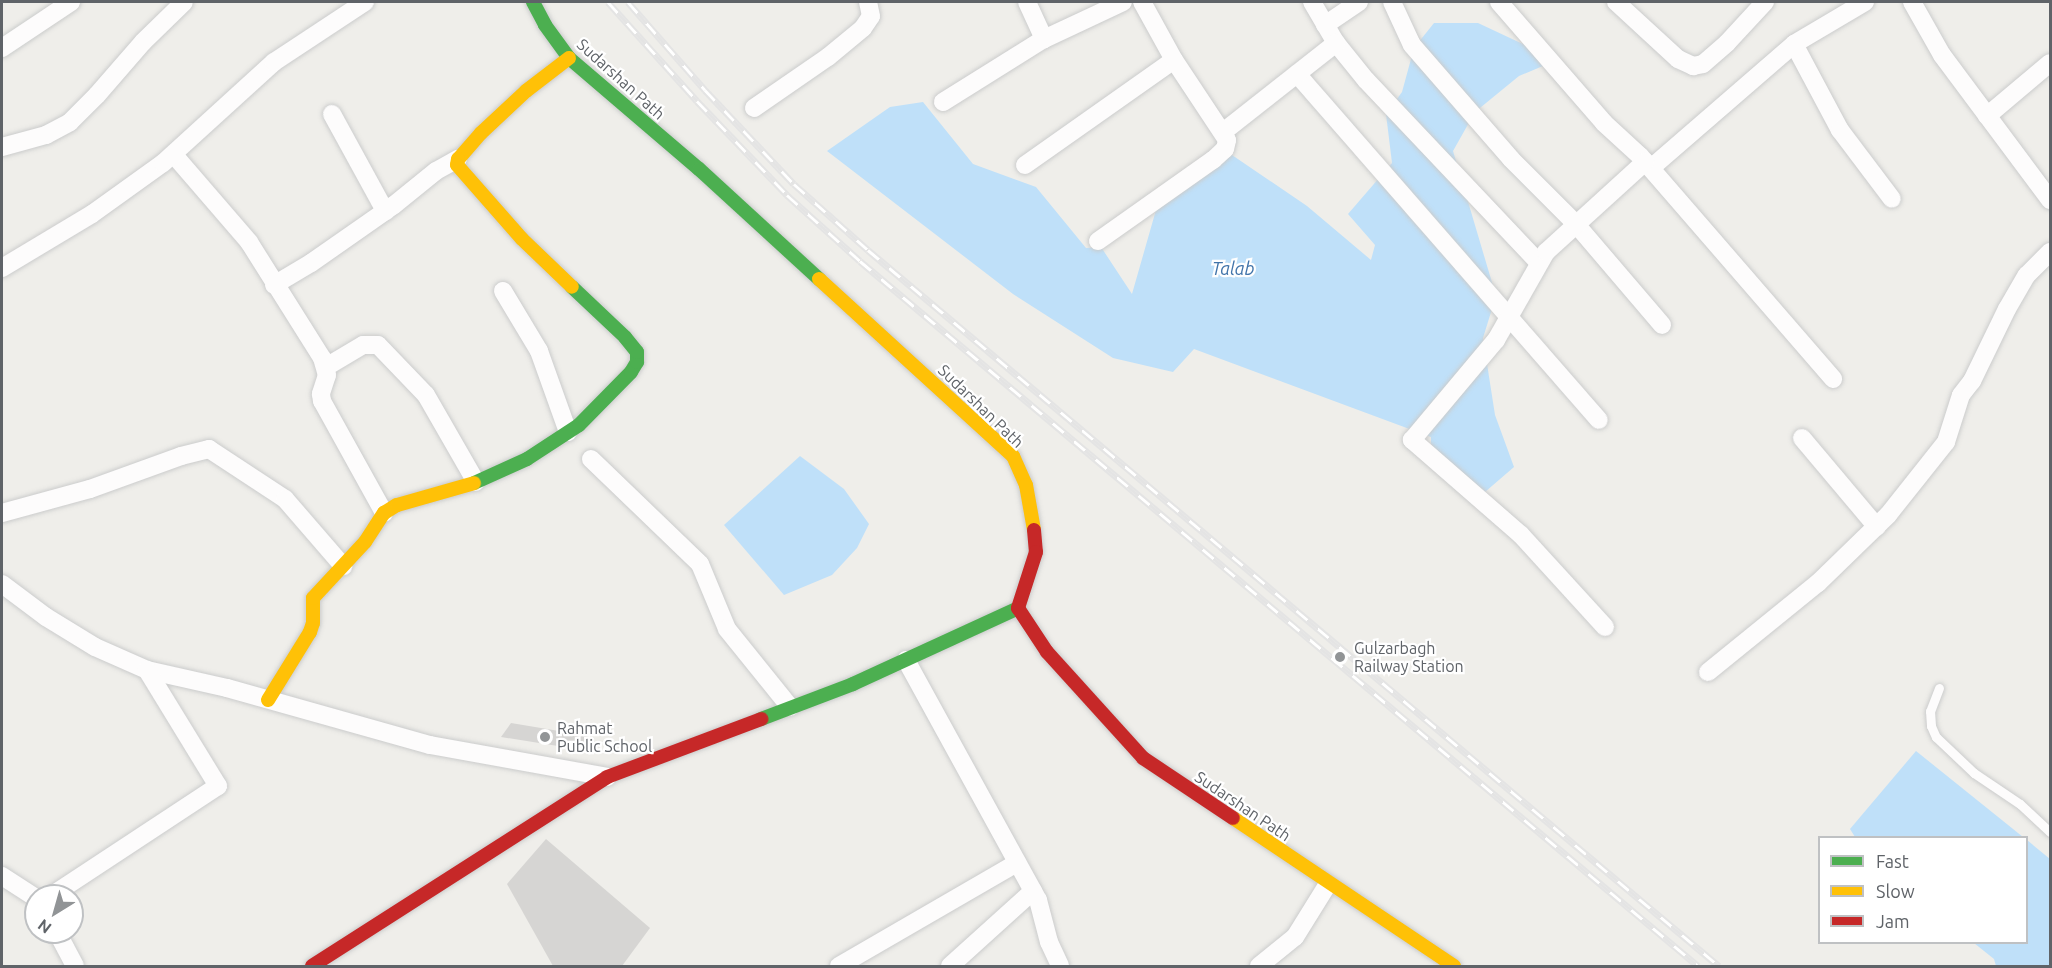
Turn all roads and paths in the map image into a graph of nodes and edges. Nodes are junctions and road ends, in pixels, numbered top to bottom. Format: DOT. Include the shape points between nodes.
graph roads {
  1 [pos="70,2"];
  2 [pos="184,2"];
  3 [pos="365,2"];
  4 [pos="533,2"];
  5 [pos="868,2"];
  6 [pos="1027,2"];
  7 [pos="1123,2"];
  8 [pos="1142,2"];
  9 [pos="1312,2"];
  10 [pos="1359,2"];
  11 [pos="1392,2"];
  12 [pos="1499,2"];
  13 [pos="1616,2"];
  14 [pos="1765,2"];
  15 [pos="1865,2"];
  16 [pos="1911,2"];
  17 [pos="1324,25"];
  18 [pos="1044,39"];
  19 [pos="1336,43"];
  20 [pos="1794,44"];
  21 [pos="2,48"];
  22 [pos="569,58"];
  23 [pos="1174,60"];
  24 [pos="2050,63"];
  25 [pos="1297,74"];
  26 [pos="942,102"];
  27 [pos="754,108"];
  28 [pos="332,114"];
  29 [pos="1987,116"];
  30 [pos="1223,132"];
  31 [pos="2,147"];
  32 [pos="174,155"];
  33 [pos="458,159"];
  34 [pos="1025,165"];
  35 [pos="1648,165"];
  36 [pos="2049,194"];
  37 [pos="1892,199"];
  38 [pos="385,211"];
  39 [pos="1575,223"];
  40 [pos="1098,241"];
  41 [pos="2050,252"];
  42 [pos="1538,262"];
  43 [pos="2,268"];
  44 [pos="274,285"];
  45 [pos="503,291"];
  46 [pos="1507,317"];
  47 [pos="1662,325"];
  48 [pos="326,367"];
  49 [pos="1833,379"];
  50 [pos="1599,420"];
  51 [pos="568,432"];
  52 [pos="1802,438"];
  53 [pos="591,459"];
  54 [pos="476,482"];
  55 [pos="2,513"];
  56 [pos="384,513"];
  57 [pos="1877,527"];
  58 [pos="343,566"];
  59 [pos="2,584"];
  60 [pos="1018,608"];
  61 [pos="1605,627"];
  62 [pos="906,660"];
  63 [pos="147,670"];
  64 [pos="1708,672"];
  65 [pos="1939,688"];
  66 [pos="268,700"];
  67 [pos="790,707"];
  68 [pos="607,777"];
  69 [pos="2050,832"];
  70 [pos="1017,863"];
  71 [pos="2,878"];
  72 [pos="69,884"];
  73 [pos="1328,884"];
  74 [pos="24,891"];
  75 [pos="1032,891"];
  76 [pos="63,944"];
  77 [pos="75,966"];
  78 [pos="312,966"];
  79 [pos="839,966"];
  80 [pos="950,966"];
  81 [pos="1060,966"];
  82 [pos="1259,966"];
  83 [pos="1454,966"];
  1 -- 21 [label="street"];
  2 -- 31 [label="street" via="70,122 46,135"];
  3 -- 32 [label="street" via="274,62"];
  4 -- 22 [label="street, Sudarshan Path"];
  5 -- 27 [label="street" via="871,16 863,28"];
  6 -- 18 [label="street"];
  7 -- 18 [label="street"];
  8 -- 23 [label="street"];
  9 -- 17 [label="street"];
  10 -- 17 [label="street"];
  11 -- 39 [label="street" via="1412,45 1511,159"];
  12 -- 35 [label="street" via="1604,123"];
  13 -- 14 [label="street" via="1678,59 1693,66 1703,64 1727,43"];
  15 -- 20 [label="street"];
  16 -- 29 [label="street" via="1942,56"];
  17 -- 19 [label="street"];
  18 -- 26 [label="street"];
  19 -- 25 [label="street"];
  19 -- 42 [label="street"];
  20 -- 35 [label="street"];
  20 -- 37 [label="street" via="1840,130"];
  22 -- 33 [label="street" via="526,91"];
  22 -- 60 [label="street, Sudarshan Path" via="699,169 1013,456 1026,485 1036,552"];
  23 -- 30 [label="street"];
  23 -- 34 [label="street"];
  24 -- 29 [label="street"];
  25 -- 30 [label="street"];
  25 -- 46 [label="street"];
  28 -- 38 [label="street"];
  29 -- 36 [label="street"];
  30 -- 40 [label="street" via="1227,140 1225,149 1213,160"];
  32 -- 43 [label="street" via="92,214"];
  32 -- 44 [label="street" via="244,235"];
  33 -- 38 [label="street"];
  33 -- 51 [label="street" via="460,172 522,239 637,352 638,362 631,372"];
  35 -- 39 [label="street"];
  35 -- 49 [label="street"];
  38 -- 44 [label="street"];
  39 -- 42 [label="street"];
  39 -- 47 [label="street"];
  41 -- 57 [label="street" via="2027,275 2007,309 1972,381 1961,395 1946,442"];
  42 -- 46 [label="street"];
  44 -- 48 [label="street"];
  45 -- 51 [label="street" via="539,351"];
  46 -- 50 [label="street"];
  46 -- 61 [label="street" via="1496,340 1412,440 1521,535"];
  48 -- 54 [label="street" via="363,345 378,345 426,395"];
  48 -- 56 [label="street" via="322,401"];
  51 -- 54 [label="street" via="527,459"];
  52 -- 57 [label="street"];
  53 -- 67 [label="street" via="700,564 727,629"];
  54 -- 56 [label="street" via="397,505"];
  55 -- 58 [label="street" via="90,489 209,449 285,499"];
  56 -- 58 [label="street"];
  57 -- 64 [label="street" via="1818,583"];
  58 -- 66 [label="street" via="313,598 310,632"];
  59 -- 63 [label="street" via="95,647"];
  60 -- 62 [label="street"];
  60 -- 73 [label="street, Sudarshan Path" via="1047,652 1143,758"];
  62 -- 67 [label="street"];
  62 -- 70 [label="street"];
  63 -- 66 [label="street"];
  63 -- 72 [label="street" via="218,786"];
  65 -- 69 [label="lane" via="1930,711 1936,737 1974,773 2020,804"];
  66 -- 68 [label="street" via="430,745"];
  67 -- 68 [label="street"];
  68 -- 78 [label="street"];
  70 -- 75 [label="street"];
  70 -- 79 [label="street"];
  71 -- 74 [label="street"];
  73 -- 82 [label="street" via="1295,937"];
  73 -- 83 [label="street, Sudarshan Path"];
  75 -- 80 [label="street"];
  75 -- 81 [label="street"];
  76 -- 77 [label="street"];
}
